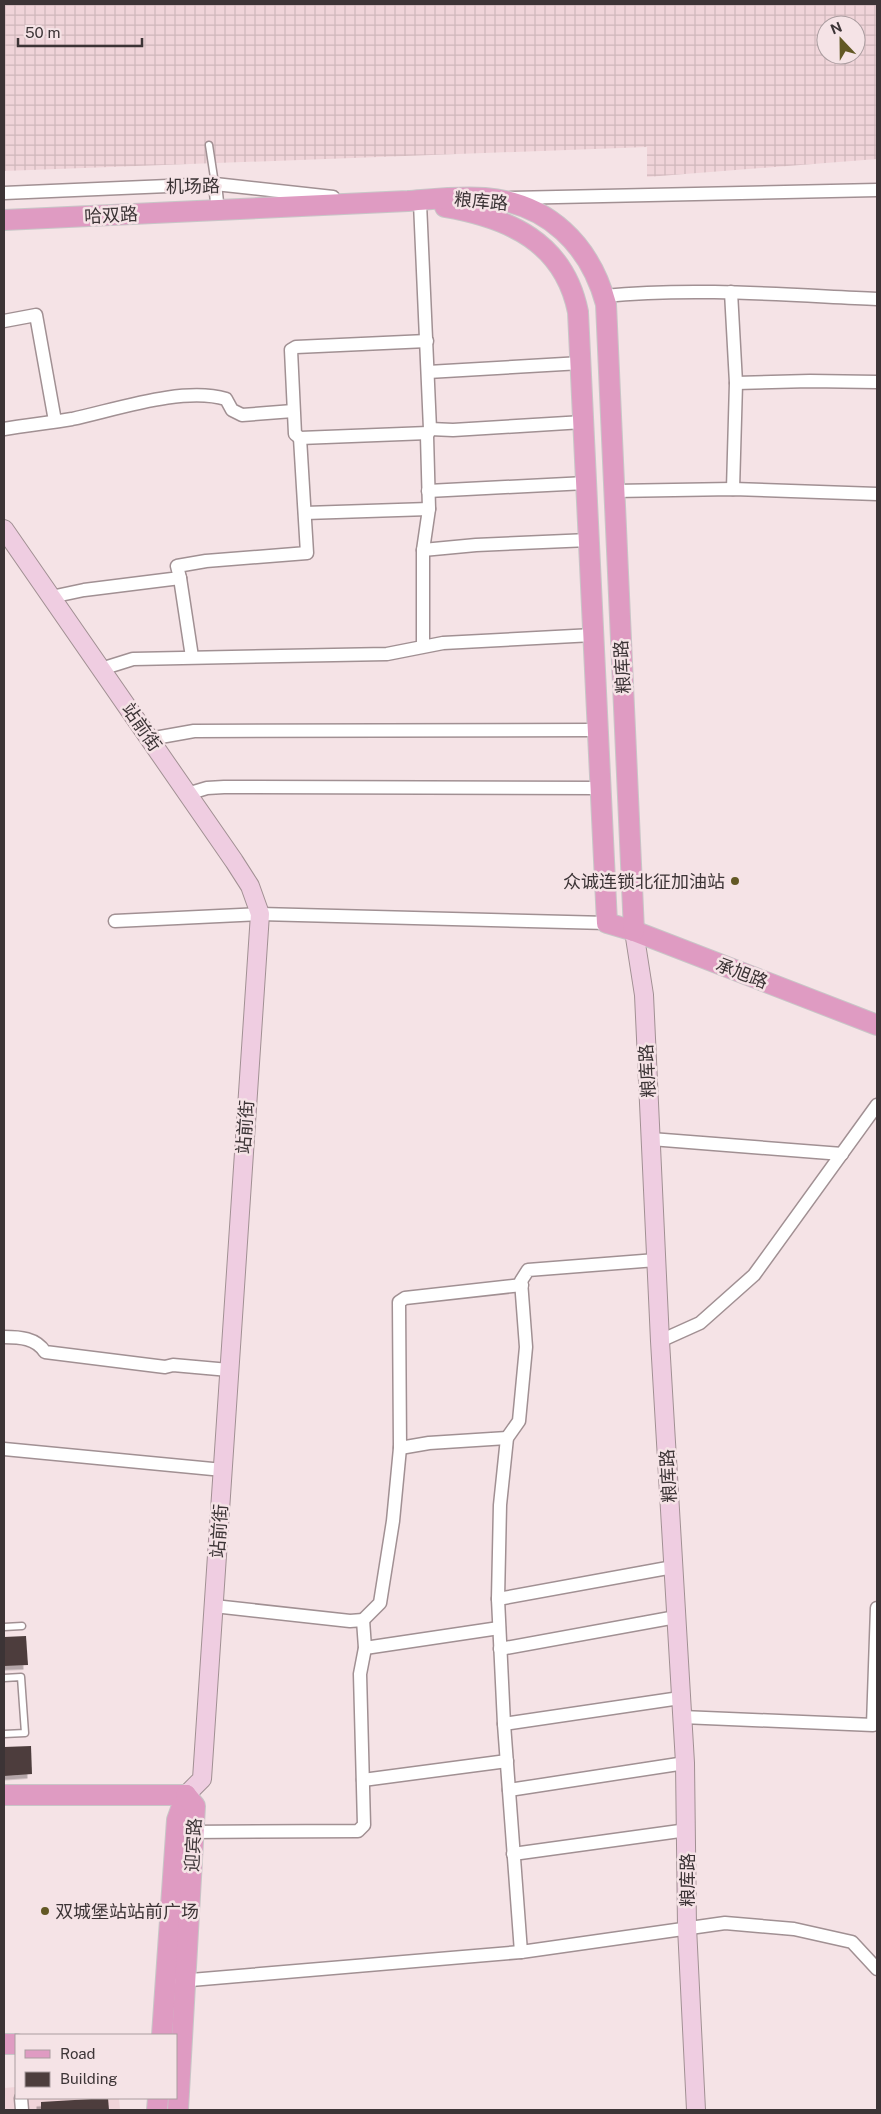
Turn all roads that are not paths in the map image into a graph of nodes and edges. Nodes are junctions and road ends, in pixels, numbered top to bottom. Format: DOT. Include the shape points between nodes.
graph roads {
  1 [pos="209,145"];
  2 [pos="215,184"];
  3 [pos="877,190"];
  4 [pos="4,193"];
  5 [pos="486,198"];
  6 [pos="382,202"];
  7 [pos="414,202"];
  8 [pos="218,211"];
  9 [pos="4,220"];
  10 [pos="731,292"];
  11 [pos="604,296"];
  12 [pos="877,299"];
  13 [pos="4,321"];
  14 [pos="427,341"];
  15 [pos="581,363"];
  16 [pos="428,372"];
  17 [pos="877,382"];
  18 [pos="736,383"];
  19 [pos="293,411"];
  20 [pos="55,421"];
  21 [pos="583,422"];
  22 [pos="4,428"];
  23 [pos="429,431"];
  24 [pos="300,438"];
  25 [pos="586,483"];
  26 [pos="733,489"];
  27 [pos="428,491"];
  28 [pos="614,491"];
  29 [pos="877,494"];
  30 [pos="429,509"];
  31 [pos="305,513"];
  32 [pos="4,529"];
  33 [pos="589,540"];
  34 [pos="423,550"];
  35 [pos="180,578"];
  36 [pos="51,597"];
  37 [pos="593,635"];
  38 [pos="423,646"];
  39 [pos="192,657"];
  40 [pos="101,670"];
  41 [pos="597,730"];
  42 [pos="149,739"];
  43 [pos="600,788"];
  44 [pos="188,794"];
  45 [pos="260,914"];
  46 [pos="115,921"];
  47 [pos="607,923"];
  48 [pos="634,931"];
  49 [pos="877,1025"];
  50 [pos="877,1105"];
  51 [pos="650,1139"];
  52 [pos="842,1154"];
  53 [pos="656,1260"];
  54 [pos="522,1285"];
  55 [pos="4,1337"];
  56 [pos="660,1341"];
  57 [pos="229,1370"];
  58 [pos="507,1438"];
  59 [pos="400,1448"];
  60 [pos="4,1449"];
  61 [pos="223,1470"];
  62 [pos="673,1568"];
  63 [pos="498,1600"];
  64 [pos="214,1606"];
  65 [pos="877,1608"];
  66 [pos="676,1617"];
  67 [pos="363,1620"];
  68 [pos="22,1626"];
  69 [pos="4,1627"];
  70 [pos="499,1628"];
  71 [pos="365,1648"];
  72 [pos="500,1649"];
  73 [pos="4,1678"];
  74 [pos="680,1698"];
  75 [pos="682,1716"];
  76 [pos="504,1724"];
  77 [pos="875,1725"];
  78 [pos="4,1734"];
  79 [pos="507,1761"];
  80 [pos="685,1763"];
  81 [pos="363,1780"];
  82 [pos="509,1790"];
  83 [pos="4,1795"];
  84 [pos="186,1795"];
  85 [pos="687,1830"];
  86 [pos="185,1831"];
  87 [pos="514,1854"];
  88 [pos="687,1927"];
  89 [pos="521,1952"];
  90 [pos="877,1969"];
  91 [pos="175,1981"];
  92 [pos="162,2034"];
  93 [pos="176,2034"];
  94 [pos="696,2110"];
  1 -- 2 [label="lane"];
  2 -- 4 [label="street, 机场路"];
  2 -- 6 [label="street, 机场路"];
  2 -- 8 [label="street"];
  3 -- 5 [label="street"];
  5 -- 7 [label="main road, 粮库路" via="458,197"];
  5 -- 11 [label="main road, 粮库路" via="519,205 549,220 572,238 588,259"];
  6 -- 7 [label="main road, 哈双路"];
  6 -- 8 [label="main road, 哈双路"];
  7 -- 14 [label="street"];
  7 -- 15 [label="main road, 粮库路" via="480,213 503,222 536,241 557,260 574,292"];
  8 -- 9 [label="main road, 哈双路"];
  10 -- 11 [label="street"];
  10 -- 12 [label="street"];
  10 -- 18 [label="street"];
  11 -- 28 [label="main road, 粮库路"];
  13 -- 20 [label="street" via="36,316"];
  14 -- 16 [label="street"];
  14 -- 19 [label="street" via="296,347 291,350"];
  15 -- 16 [label="street"];
  15 -- 21 [label="main road, 粮库路"];
  16 -- 23 [label="street"];
  17 -- 18 [label="street"];
  18 -- 26 [label="street"];
  19 -- 20 [label="street" via="242,415 232,410 226,399 211,394 141,401"];
  19 -- 24 [label="street" via="295,434"];
  20 -- 22 [label="street"];
  21 -- 23 [label="street"];
  21 -- 25 [label="main road, 粮库路"];
  23 -- 24 [label="street"];
  23 -- 27 [label="street"];
  24 -- 31 [label="street"];
  25 -- 27 [label="street"];
  25 -- 33 [label="main road, 粮库路"];
  26 -- 28 [label="street"];
  26 -- 29 [label="street"];
  27 -- 30 [label="street"];
  28 -- 48 [label="main road, 粮库路"];
  30 -- 31 [label="street"];
  30 -- 34 [label="street"];
  31 -- 35 [label="street" via="307,553 177,566"];
  32 -- 36 [label="street, 站前街"];
  33 -- 34 [label="street"];
  33 -- 37 [label="main road, 粮库路"];
  34 -- 38 [label="street"];
  35 -- 36 [label="street"];
  35 -- 39 [label="street"];
  36 -- 40 [label="street, 站前街"];
  37 -- 38 [label="street" via="474,640"];
  37 -- 41 [label="main road, 粮库路"];
  38 -- 39 [label="street" via="387,654"];
  39 -- 40 [label="street" via="134,659"];
  40 -- 42 [label="street, 站前街"];
  41 -- 42 [label="street" via="194,731"];
  41 -- 43 [label="main road, 粮库路"];
  42 -- 44 [label="street, 站前街"];
  43 -- 44 [label="street" via="224,787"];
  43 -- 47 [label="main road, 粮库路"];
  44 -- 45 [label="street, 站前街" via="250,886"];
  45 -- 46 [label="street"];
  45 -- 47 [label="street"];
  45 -- 57 [label="street, 站前街"];
  47 -- 48 [label="main road, 承旭路"];
  48 -- 49 [label="main road, 承旭路"];
  48 -- 51 [label="street, 粮库路" via="644,995"];
  50 -- 52 [label="street"];
  51 -- 52 [label="street"];
  51 -- 53 [label="street, 粮库路"];
  52 -- 56 [label="street" via="754,1275 700,1323"];
  53 -- 54 [label="street" via="528,1270 521,1280"];
  53 -- 56 [label="street, 粮库路"];
  54 -- 58 [label="street" via="526,1347 518,1421"];
  54 -- 59 [label="street" via="405,1298 399,1302"];
  55 -- 57 [label="street" via="20,1337 40,1344 45,1352 165,1367"];
  56 -- 62 [label="street, 粮库路"];
  57 -- 61 [label="street, 站前街"];
  58 -- 59 [label="street"];
  58 -- 63 [label="street" via="500,1505"];
  59 -- 67 [label="street" via="380,1602"];
  60 -- 61 [label="street"];
  61 -- 64 [label="street, 站前街"];
  62 -- 63 [label="street"];
  62 -- 66 [label="street, 粮库路"];
  63 -- 70 [label="street"];
  64 -- 67 [label="street"];
  64 -- 84 [label="street, 站前街" via="202,1780"];
  65 -- 77 [label="street"];
  66 -- 72 [label="street"];
  66 -- 74 [label="street, 粮库路"];
  67 -- 71 [label="street"];
  68 -- 69 [label="lane"];
  70 -- 71 [label="street"];
  70 -- 72 [label="street"];
  71 -- 81 [label="street" via="360,1674"];
  72 -- 76 [label="street"];
  73 -- 78 [label="lane" via="21,1677 25,1733"];
  74 -- 75 [label="street, 粮库路"];
  74 -- 76 [label="street"];
  75 -- 77 [label="street"];
  75 -- 80 [label="street, 粮库路"];
  76 -- 79 [label="street"];
  79 -- 81 [label="street"];
  79 -- 82 [label="street"];
  80 -- 82 [label="street"];
  80 -- 85 [label="street, 粮库路"];
  81 -- 86 [label="street" via="364,1825 358,1831"];
  82 -- 87 [label="street"];
  83 -- 84 [label="main road"];
  84 -- 86 [label="main road, 迎宾路" via="177,1820"];
  85 -- 87 [label="street"];
  85 -- 88 [label="street, 粮库路"];
  86 -- 91 [label="main road, 迎宾路"];
  87 -- 89 [label="street"];
  88 -- 89 [label="street"];
  88 -- 90 [label="street" via="725,1924 794,1930 852,1942"];
  88 -- 94 [label="street, 粮库路"];
  89 -- 91 [label="street"];
  91 -- 92 [label="main road, 迎宾路"];
  91 -- 93 [label="main road, 迎宾路"];
}
